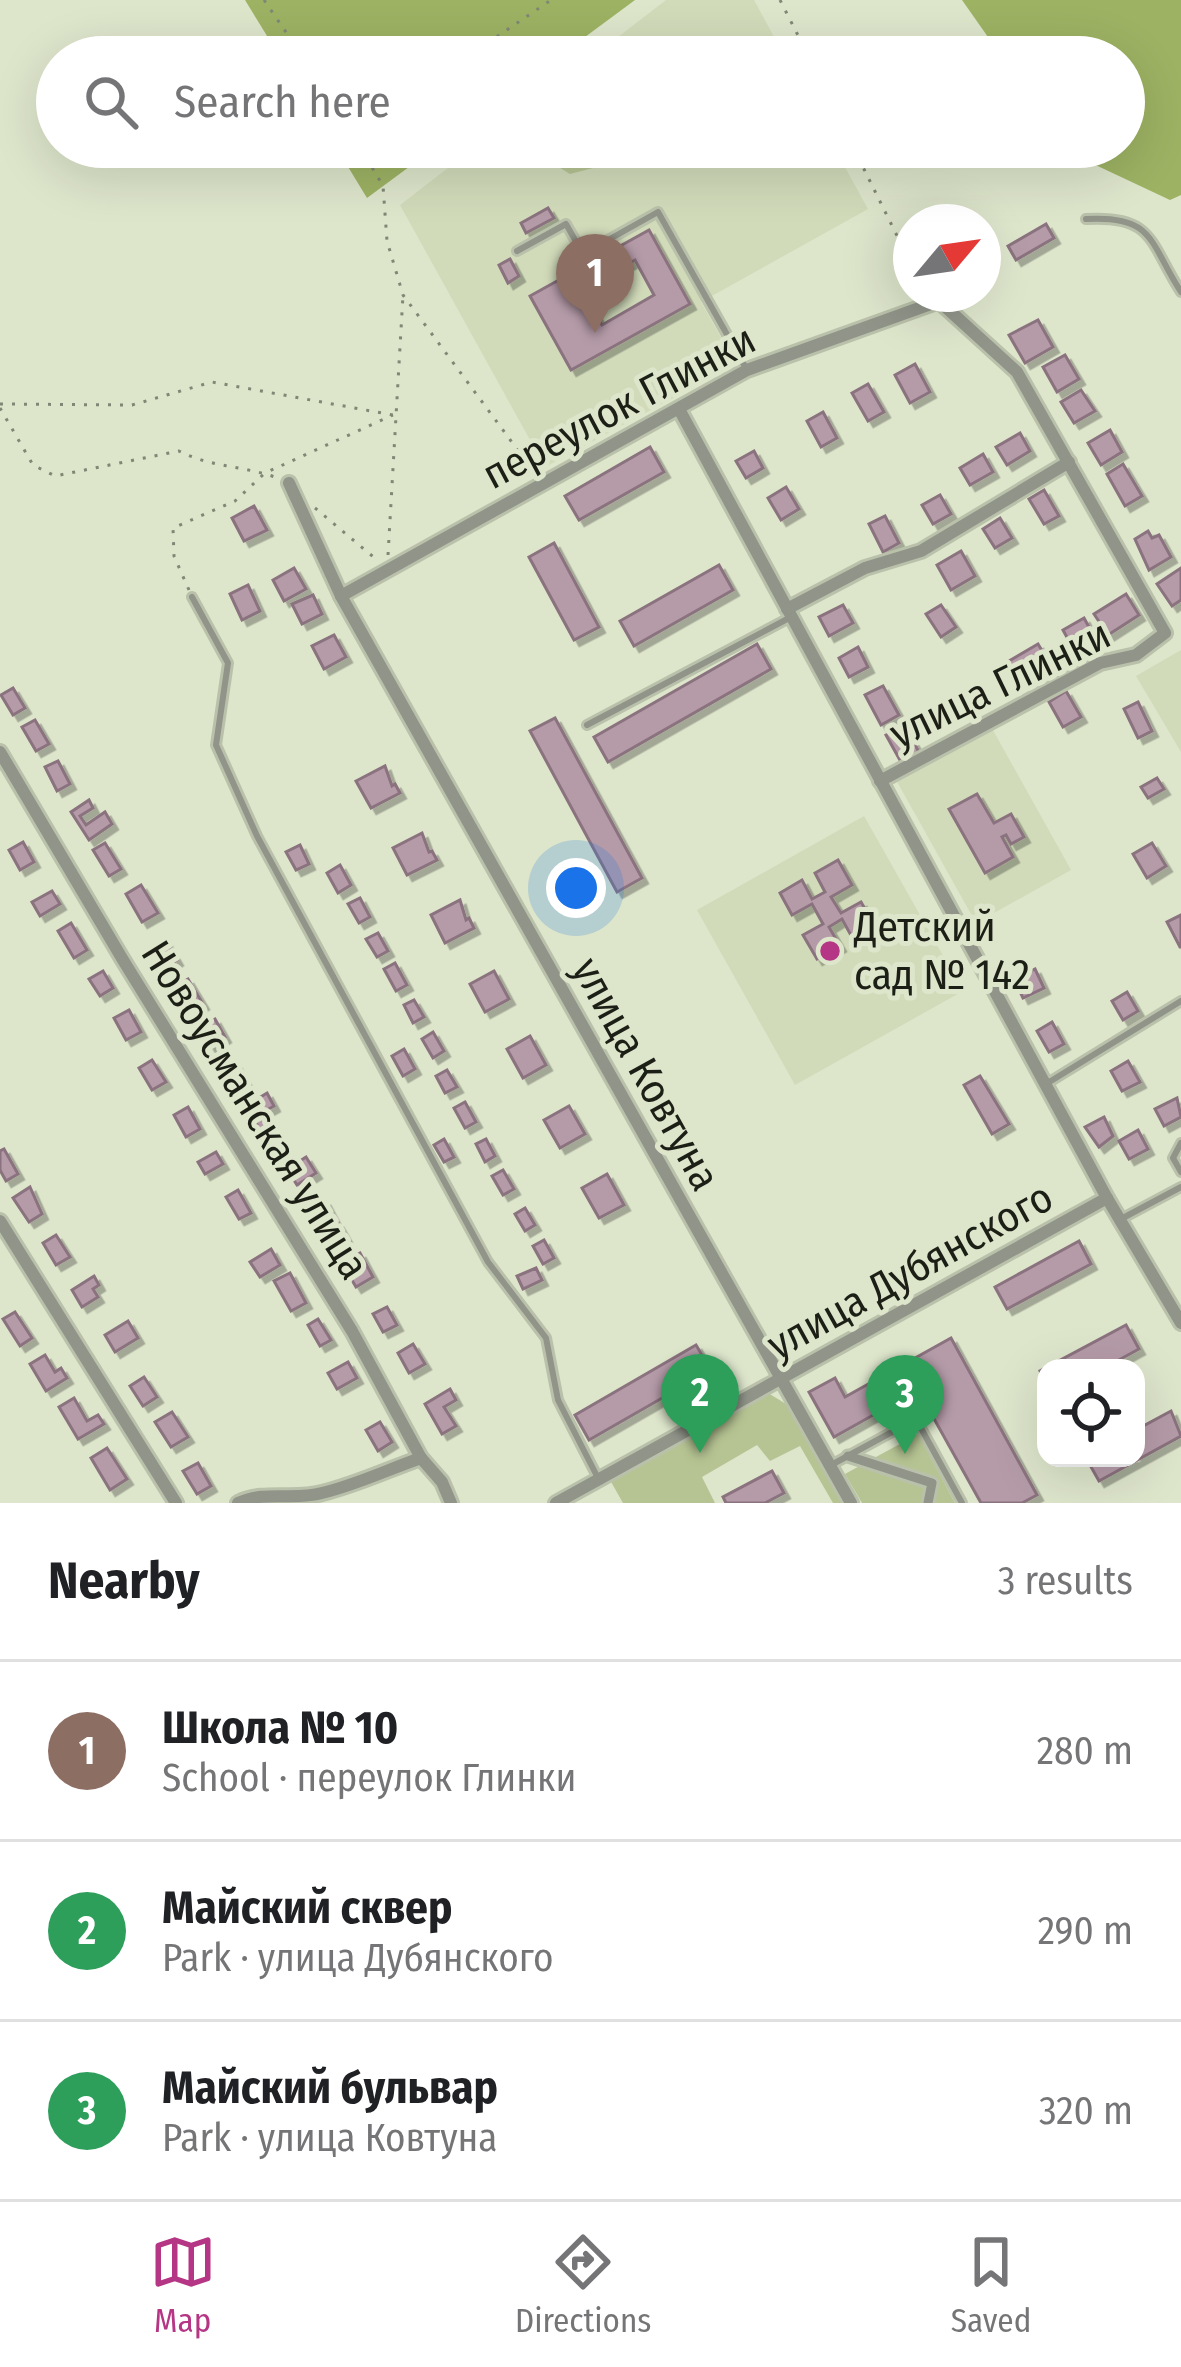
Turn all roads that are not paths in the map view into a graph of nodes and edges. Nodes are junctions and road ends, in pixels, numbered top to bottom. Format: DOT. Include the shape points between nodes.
graph roads {
  1 [pos="1086,219"];
  2 [pos="517,251"];
  3 [pos="1181,292"];
  4 [pos="908,312"];
  5 [pos="951,312"];
  6 [pos="747,370"];
  7 [pos="679,409"];
  8 [pos="1069,462"];
  9 [pos="289,483"];
  10 [pos="341,596"];
  11 [pos="192,597"];
  12 [pos="789,613"];
  13 [pos="1181,631"];
  14 [pos="1165,633"];
  15 [pos="587,725"];
  16 [pos="0,752"];
  17 [pos="880,781"];
  18 [pos="1181,1001"];
  19 [pos="1045,1085"];
  20 [pos="1181,1143"];
  21 [pos="1181,1172"];
  22 [pos="1181,1187"];
  23 [pos="1107,1198"];
  24 [pos="1119,1220"];
  25 [pos="0,1221"];
  26 [pos="1181,1323"];
  27 [pos="781,1381"];
  28 [pos="848,1456"];
  29 [pos="422,1457"];
  30 [pos="830,1466"];
  31 [pos="947,1476"];
  32 [pos="599,1480"];
  33 [pos="932,1484"];
  34 [pos="176,1503"];
  35 [pos="238,1503"];
  36 [pos="452,1503"];
  37 [pos="556,1503"];
  38 [pos="851,1503"];
  39 [pos="928,1503"];
  40 [pos="962,1503"];
  1 -- 3 [label="lane" via="1137,224"];
  2 -- 6 [label="lane" via="566,224 583,254 658,212"];
  4 -- 6 [label="street, переулок Глинки"];
  5 -- 8 [label="street, улица Глинки" via="1017,372"];
  6 -- 7 [label="street, переулок Глинки"];
  7 -- 10 [label="street, переулок Глинки"];
  7 -- 12 [label="street, улица Глинки"];
  8 -- 12 [label="street" via="920,551 866,568"];
  8 -- 14 [label="street, улица Глинки"];
  9 -- 10 [label="street, улица Ковтуна"];
  10 -- 27 [label="street, улица Ковтуна"];
  11 -- 32 [label="lane" via="228,663 216,745 257,836 488,1262 546,1337 558,1400"];
  12 -- 15 [label="lane"];
  12 -- 17 [label="street, улица Глинки"];
  13 -- 14 [label="lane"];
  14 -- 17 [label="street, улица Глинки" via="1136,655 1100,663"];
  16 -- 29 [label="street, Новоусманская улица"];
  17 -- 19 [label="street, улица Глинки"];
  18 -- 19 [label="lane"];
  19 -- 23 [label="street, улица Глинки"];
  20 -- 21 [label="lane" via="1173,1158"];
  22 -- 24 [label="lane"];
  23 -- 24 [label="street, улица Глинки"];
  23 -- 27 [label="street, улица Дубянского"];
  24 -- 26 [label="street, улица Глинки"];
  25 -- 34 [label="street"];
  27 -- 30 [label="street, улица Ковтуна"];
  27 -- 32 [label="street, улица Дубянского"];
  28 -- 30 [label="lane"];
  28 -- 31 [label="lane" via="916,1419"];
  28 -- 33 [label="street"];
  29 -- 35 [label="street" via="323,1493 254,1495"];
  29 -- 36 [label="street, Новоусманская улица"];
  30 -- 38 [label="street, улица Ковтуна"];
  31 -- 33 [label="street"];
  31 -- 40 [label="lane"];
  32 -- 37 [label="street, улица Дубянского"];
  33 -- 39 [label="street"];
}
